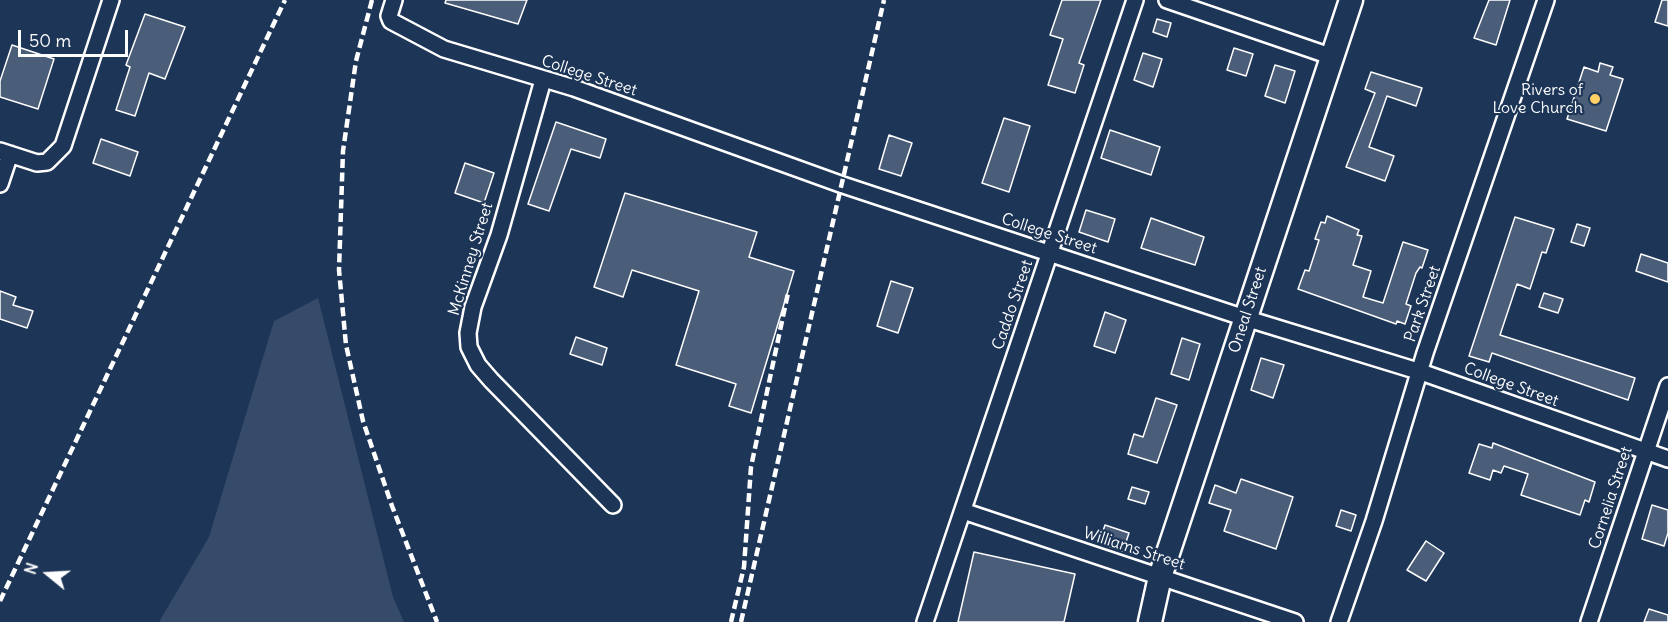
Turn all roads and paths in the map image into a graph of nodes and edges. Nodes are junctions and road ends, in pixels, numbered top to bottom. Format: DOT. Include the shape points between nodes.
graph roads {
  1 [pos="111,0"];
  2 [pos="394,0"];
  3 [pos="1135,0"];
  4 [pos="1167,0"];
  5 [pos="1351,0"];
  6 [pos="1546,0"];
  7 [pos="1333,57"];
  8 [pos="543,80"];
  9 [pos="5,152"];
  10 [pos="0,184"];
  11 [pos="1050,254"];
  12 [pos="1245,318"];
  13 [pos="1421,372"];
  14 [pos="1668,386"];
  15 [pos="1645,451"];
  16 [pos="1668,459"];
  17 [pos="613,505"];
  18 [pos="963,511"];
  19 [pos="1161,577"];
  20 [pos="925,622"];
  21 [pos="1150,622"];
  22 [pos="1295,622"];
  23 [pos="1339,622"];
  24 [pos="1589,622"];
  1 -- 9 [label="street" via="63,146 47,162 37,163"];
  2 -- 8 [label="street, College Street" via="389,16 392,21 420,37 444,49"];
  3 -- 11 [label="street, Caddo Street"];
  4 -- 7 [label="street"];
  5 -- 7 [label="street, Oneal Street"];
  6 -- 13 [label="street, Park Street"];
  7 -- 12 [label="street, Oneal Street"];
  8 -- 11 [label="street, College Street"];
  8 -- 17 [label="street, McKinney Street" via="499,235 472,307 469,347 491,380"];
  9 -- 10 [label="street"];
  11 -- 12 [label="street, College Street"];
  11 -- 18 [label="street, Caddo Street"];
  12 -- 13 [label="street, College Street"];
  12 -- 19 [label="street, Oneal Street"];
  13 -- 15 [label="street, College Street"];
  13 -- 23 [label="street, Park Street"];
  14 -- 15 [label="street, Cornelia Street"];
  15 -- 16 [label="street, College Street"];
  15 -- 24 [label="street, Cornelia Street"];
  18 -- 19 [label="street, Williams Street"];
  18 -- 20 [label="street, Caddo Street"];
  19 -- 21 [label="street, Oneal Street"];
  19 -- 22 [label="street, Williams Street"];
}
